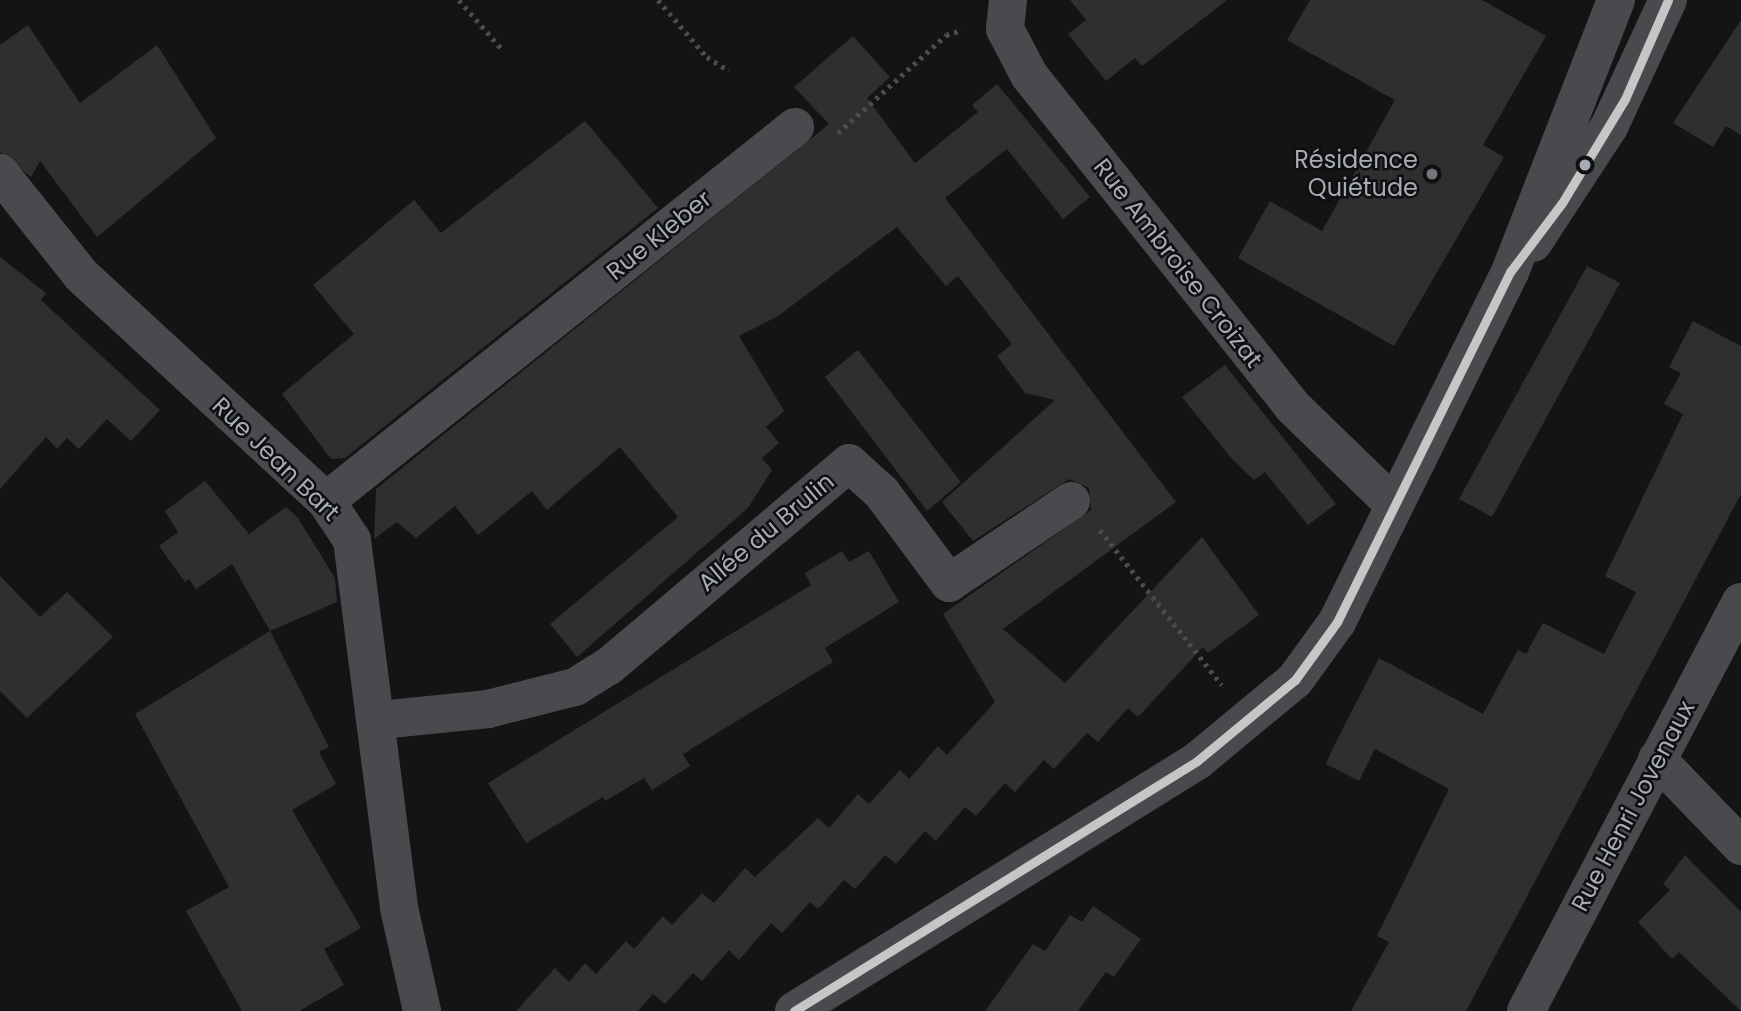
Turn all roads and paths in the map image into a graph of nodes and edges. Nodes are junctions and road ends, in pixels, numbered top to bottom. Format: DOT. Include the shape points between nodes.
graph roads {
  1 [pos="459,0"];
  2 [pos="658,0"];
  3 [pos="1616,0"];
  4 [pos="1668,0"];
  5 [pos="1006,8"];
  6 [pos="501,48"];
  7 [pos="729,71"];
  8 [pos="795,127"];
  9 [pos="0,173"];
  10 [pos="1510,272"];
  11 [pos="326,501"];
  12 [pos="1071,501"];
  13 [pos="1392,503"];
  14 [pos="1741,602"];
  15 [pos="380,720"];
  16 [pos="1251,721"];
  17 [pos="1657,759"];
  18 [pos="1741,846"];
  19 [pos="399,908"];
  20 [pos="397,1011"];
  21 [pos="422,1011"];
  22 [pos="794,1011"];
  23 [pos="1526,1011"];
  1 -- 6 [label="path"];
  2 -- 7 [label="path" via="707,57"];
  3 -- 10 [label="street"];
  4 -- 10 [label="street" via="1609,127"];
  5 -- 8 [label="path" via="946,35 832,138"];
  5 -- 13 [label="street, Rue Ambroise Croizat" via="1009,43 1029,75 1292,406"];
  8 -- 11 [label="street, Rue Kleber"];
  9 -- 11 [label="street, Rue Jean Bart" via="81,275"];
  10 -- 13 [label="street"];
  11 -- 15 [label="street, Rue Jean Bart" via="360,561"];
  12 -- 15 [label="street, Allée du Brulin" via="949,583 882,494 849,463 609,666 575,687 488,709"];
  12 -- 16 [label="path"];
  13 -- 16 [label="street" via="1337,622 1295,680"];
  14 -- 17 [label="street, Rue Henri Jovenaux"];
  15 -- 19 [label="street, Rue Jean Bart"];
  16 -- 22 [label="street"];
  17 -- 18 [label="street"];
  17 -- 23 [label="street, Rue Henri Jovenaux"];
  19 -- 20 [label="street, Rue Jean Bart"];
  19 -- 21 [label="street, Rue Jean Bart"];
}
